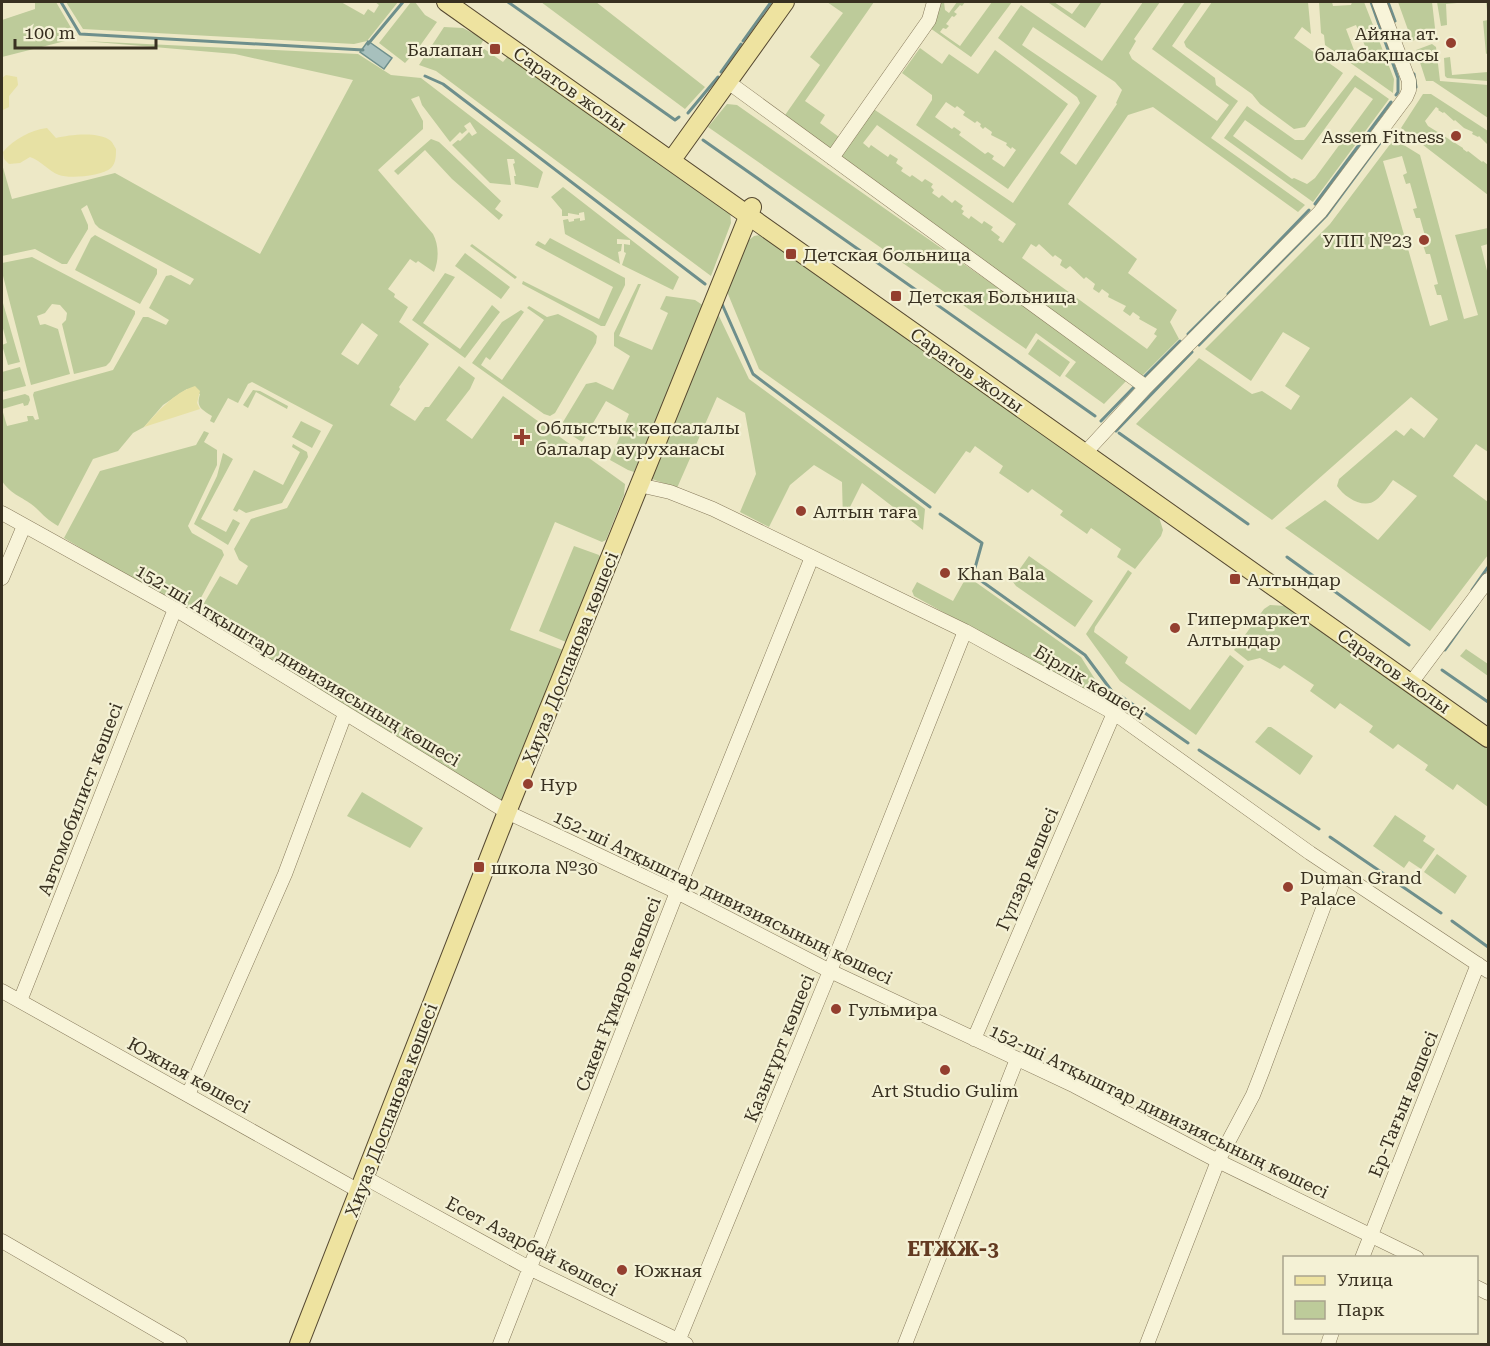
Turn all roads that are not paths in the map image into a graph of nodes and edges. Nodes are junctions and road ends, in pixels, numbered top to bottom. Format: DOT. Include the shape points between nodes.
graph roads {
  1 [pos="446,2"];
  2 [pos="460,2"];
  3 [pos="785,2"];
  4 [pos="934,2"];
  5 [pos="1379,2"];
  6 [pos="728,82"];
  7 [pos="676,154"];
  8 [pos="832,158"];
  9 [pos="750,211"];
  10 [pos="1146,387"];
  11 [pos="1088,450"];
  12 [pos="639,485"];
  13 [pos="2,513"];
  14 [pos="24,526"];
  15 [pos="812,557"];
  16 [pos="2,578"];
  17 [pos="1488,580"];
  18 [pos="174,609"];
  19 [pos="965,631"];
  20 [pos="1414,680"];
  21 [pos="1114,713"];
  22 [pos="345,714"];
  23 [pos="1488,727"];
  24 [pos="1488,738"];
  25 [pos="507,813"];
  26 [pos="1336,871"];
  27 [pos="677,892"];
  28 [pos="1483,968"];
  29 [pos="830,971"];
  30 [pos="2,991"];
  31 [pos="20,1001"];
  32 [pos="974,1039"];
  33 [pos="1017,1059"];
  34 [pos="188,1095"];
  35 [pos="1218,1161"];
  36 [pos="362,1184"];
  37 [pos="1371,1235"];
  38 [pos="2,1241"];
  39 [pos="1362,1256"];
  40 [pos="1415,1256"];
  41 [pos="531,1269"];
  42 [pos="681,1343"];
  43 [pos="180,1344"];
  44 [pos="299,1344"];
  45 [pos="500,1344"];
  46 [pos="905,1344"];
  47 [pos="1146,1344"];
  1 -- 9 [label="main road, Саратов жолы"];
  2 -- 7 [label="main road, Саратов жолы"];
  3 -- 6 [label="main road"];
  4 -- 8 [label="street" via="923,28"];
  5 -- 10 [label="street" via="1408,81 1406,97 1320,212"];
  6 -- 7 [label="main road"];
  6 -- 8 [label="street"];
  7 -- 9 [label="main road, Саратов жолы"];
  8 -- 10 [label="street"];
  9 -- 11 [label="main road, Саратов жолы"];
  9 -- 12 [label="main road, Хиуаз Доспанова көшесі"];
  10 -- 11 [label="street"];
  11 -- 20 [label="main road, Саратов жолы"];
  12 -- 15 [label="street, Бірлік көшесі" via="679,495"];
  12 -- 25 [label="main road, Хиуаз Доспанова көшесі"];
  13 -- 14 [label="street, 152-ші Атқыштар дивизиясының көшесі"];
  14 -- 16 [label="street"];
  14 -- 18 [label="street, 152-ші Атқыштар дивизиясының көшесі"];
  15 -- 19 [label="street, Бірлік көшесі"];
  15 -- 27 [label="street, Сакен Ғұмаров көшесі"];
  17 -- 20 [label="street"];
  18 -- 22 [label="street, 152-ші Атқыштар дивизиясының көшесі"];
  18 -- 31 [label="street, Автомобилист көшесі"];
  19 -- 21 [label="street, Бірлік көшесі"];
  19 -- 29 [label="street, Қазығұрт көшесі"];
  20 -- 23 [label="main road, Саратов жолы"];
  20 -- 24 [label="main road, Саратов жолы"];
  21 -- 26 [label="street, Бірлік көшесі"];
  21 -- 32 [label="street, Гүлзар көшесі"];
  22 -- 25 [label="street, 152-ші Атқыштар дивизиясының көшесі"];
  22 -- 34 [label="street" via="285,874"];
  25 -- 27 [label="street, 152-ші Атқыштар дивизиясының көшесі"];
  25 -- 36 [label="main road, Хиуаз Доспанова көшесі"];
  26 -- 28 [label="street, Бірлік көшесі"];
  26 -- 35 [label="street" via="1255,1090"];
  27 -- 29 [label="street, 152-ші Атқыштар дивизиясының көшесі"];
  27 -- 41 [label="street, Сакен Ғұмаров көшесі"];
  28 -- 37 [label="street, Ер-Тағын көшесі"];
  29 -- 32 [label="street, 152-ші Атқыштар дивизиясының көшесі"];
  29 -- 42 [label="street, Қазығұрт көшесі"];
  30 -- 31 [label="street, Южная көшесі"];
  31 -- 34 [label="street, Южная көшесі"];
  32 -- 33 [label="street, 152-ші Атқыштар дивизиясының көшесі"];
  33 -- 35 [label="street, 152-ші Атқыштар дивизиясының көшесі"];
  33 -- 46 [label="street"];
  34 -- 36 [label="street, Южная көшесі"];
  35 -- 37 [label="street, 152-ші Атқыштар дивизиясының көшесі"];
  35 -- 47 [label="street"];
  36 -- 41 [label="street, Есет Азарбай көшесі"];
  36 -- 44 [label="main road, Хиуаз Доспанова көшесі"];
  37 -- 39 [label="street, Ер-Тағын көшесі"];
  37 -- 40 [label="street, 152-ші Атқыштар дивизиясының көшесі"];
  38 -- 43 [label="street"];
  41 -- 42 [label="street, Есет Азарбай көшесі"];
  41 -- 45 [label="street, Сакен Ғұмаров көшесі"];
}
